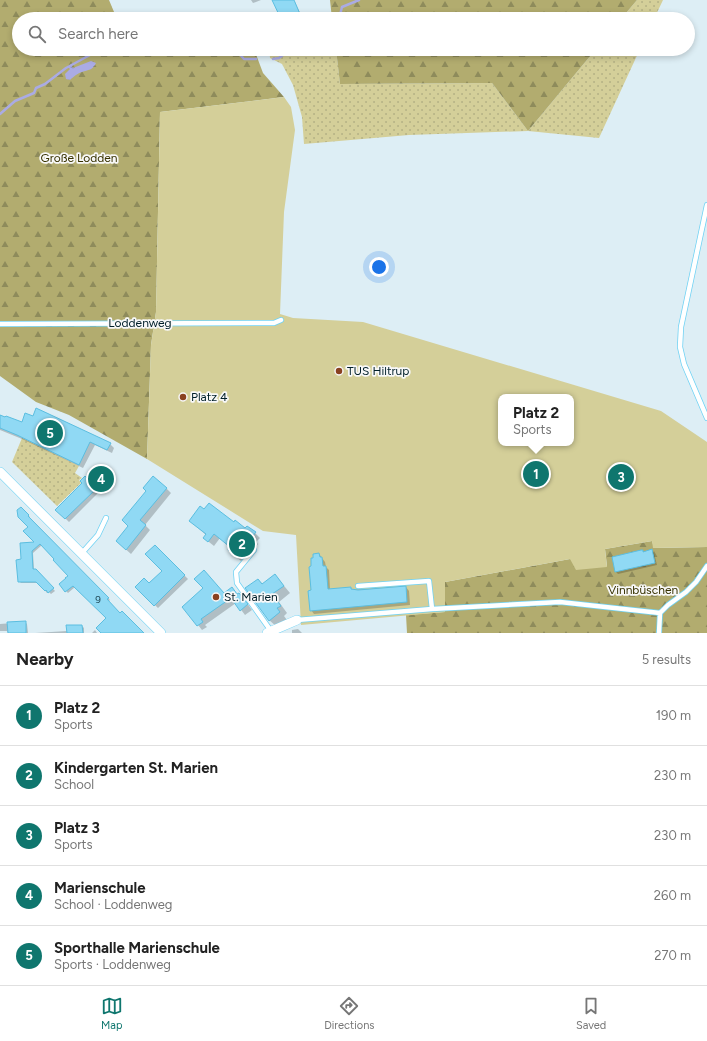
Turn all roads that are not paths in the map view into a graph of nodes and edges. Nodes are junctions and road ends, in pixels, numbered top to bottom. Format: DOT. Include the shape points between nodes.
graph roads {
  1 [pos="707,205"];
  2 [pos="281,320"];
  3 [pos="0,324"];
  4 [pos="707,418"];
  5 [pos="0,472"];
  6 [pos="106,518"];
  7 [pos="254,550"];
  8 [pos="82,553"];
  9 [pos="707,566"];
  10 [pos="358,586"];
  11 [pos="432,609"];
  12 [pos="660,613"];
  13 [pos="297,620"];
  14 [pos="269,632"];
  15 [pos="161,633"];
  16 [pos="659,633"];
  1 -- 4 [label="lane" via="681,327 680,347 684,364"];
  2 -- 3 [label="lane, Loddenweg" via="274,323"];
  5 -- 8 [label="street"];
  6 -- 8 [label="lane" via="98,535"];
  7 -- 14 [label="lane" via="236,572 237,582"];
  8 -- 15 [label="street"];
  9 -- 12 [label="lane" via="696,582"];
  10 -- 11 [label="lane" via="429,581"];
  11 -- 12 [label="lane" via="560,602"];
  11 -- 13 [label="lane"];
  12 -- 16 [label="lane"];
  13 -- 14 [label="street"];
}
